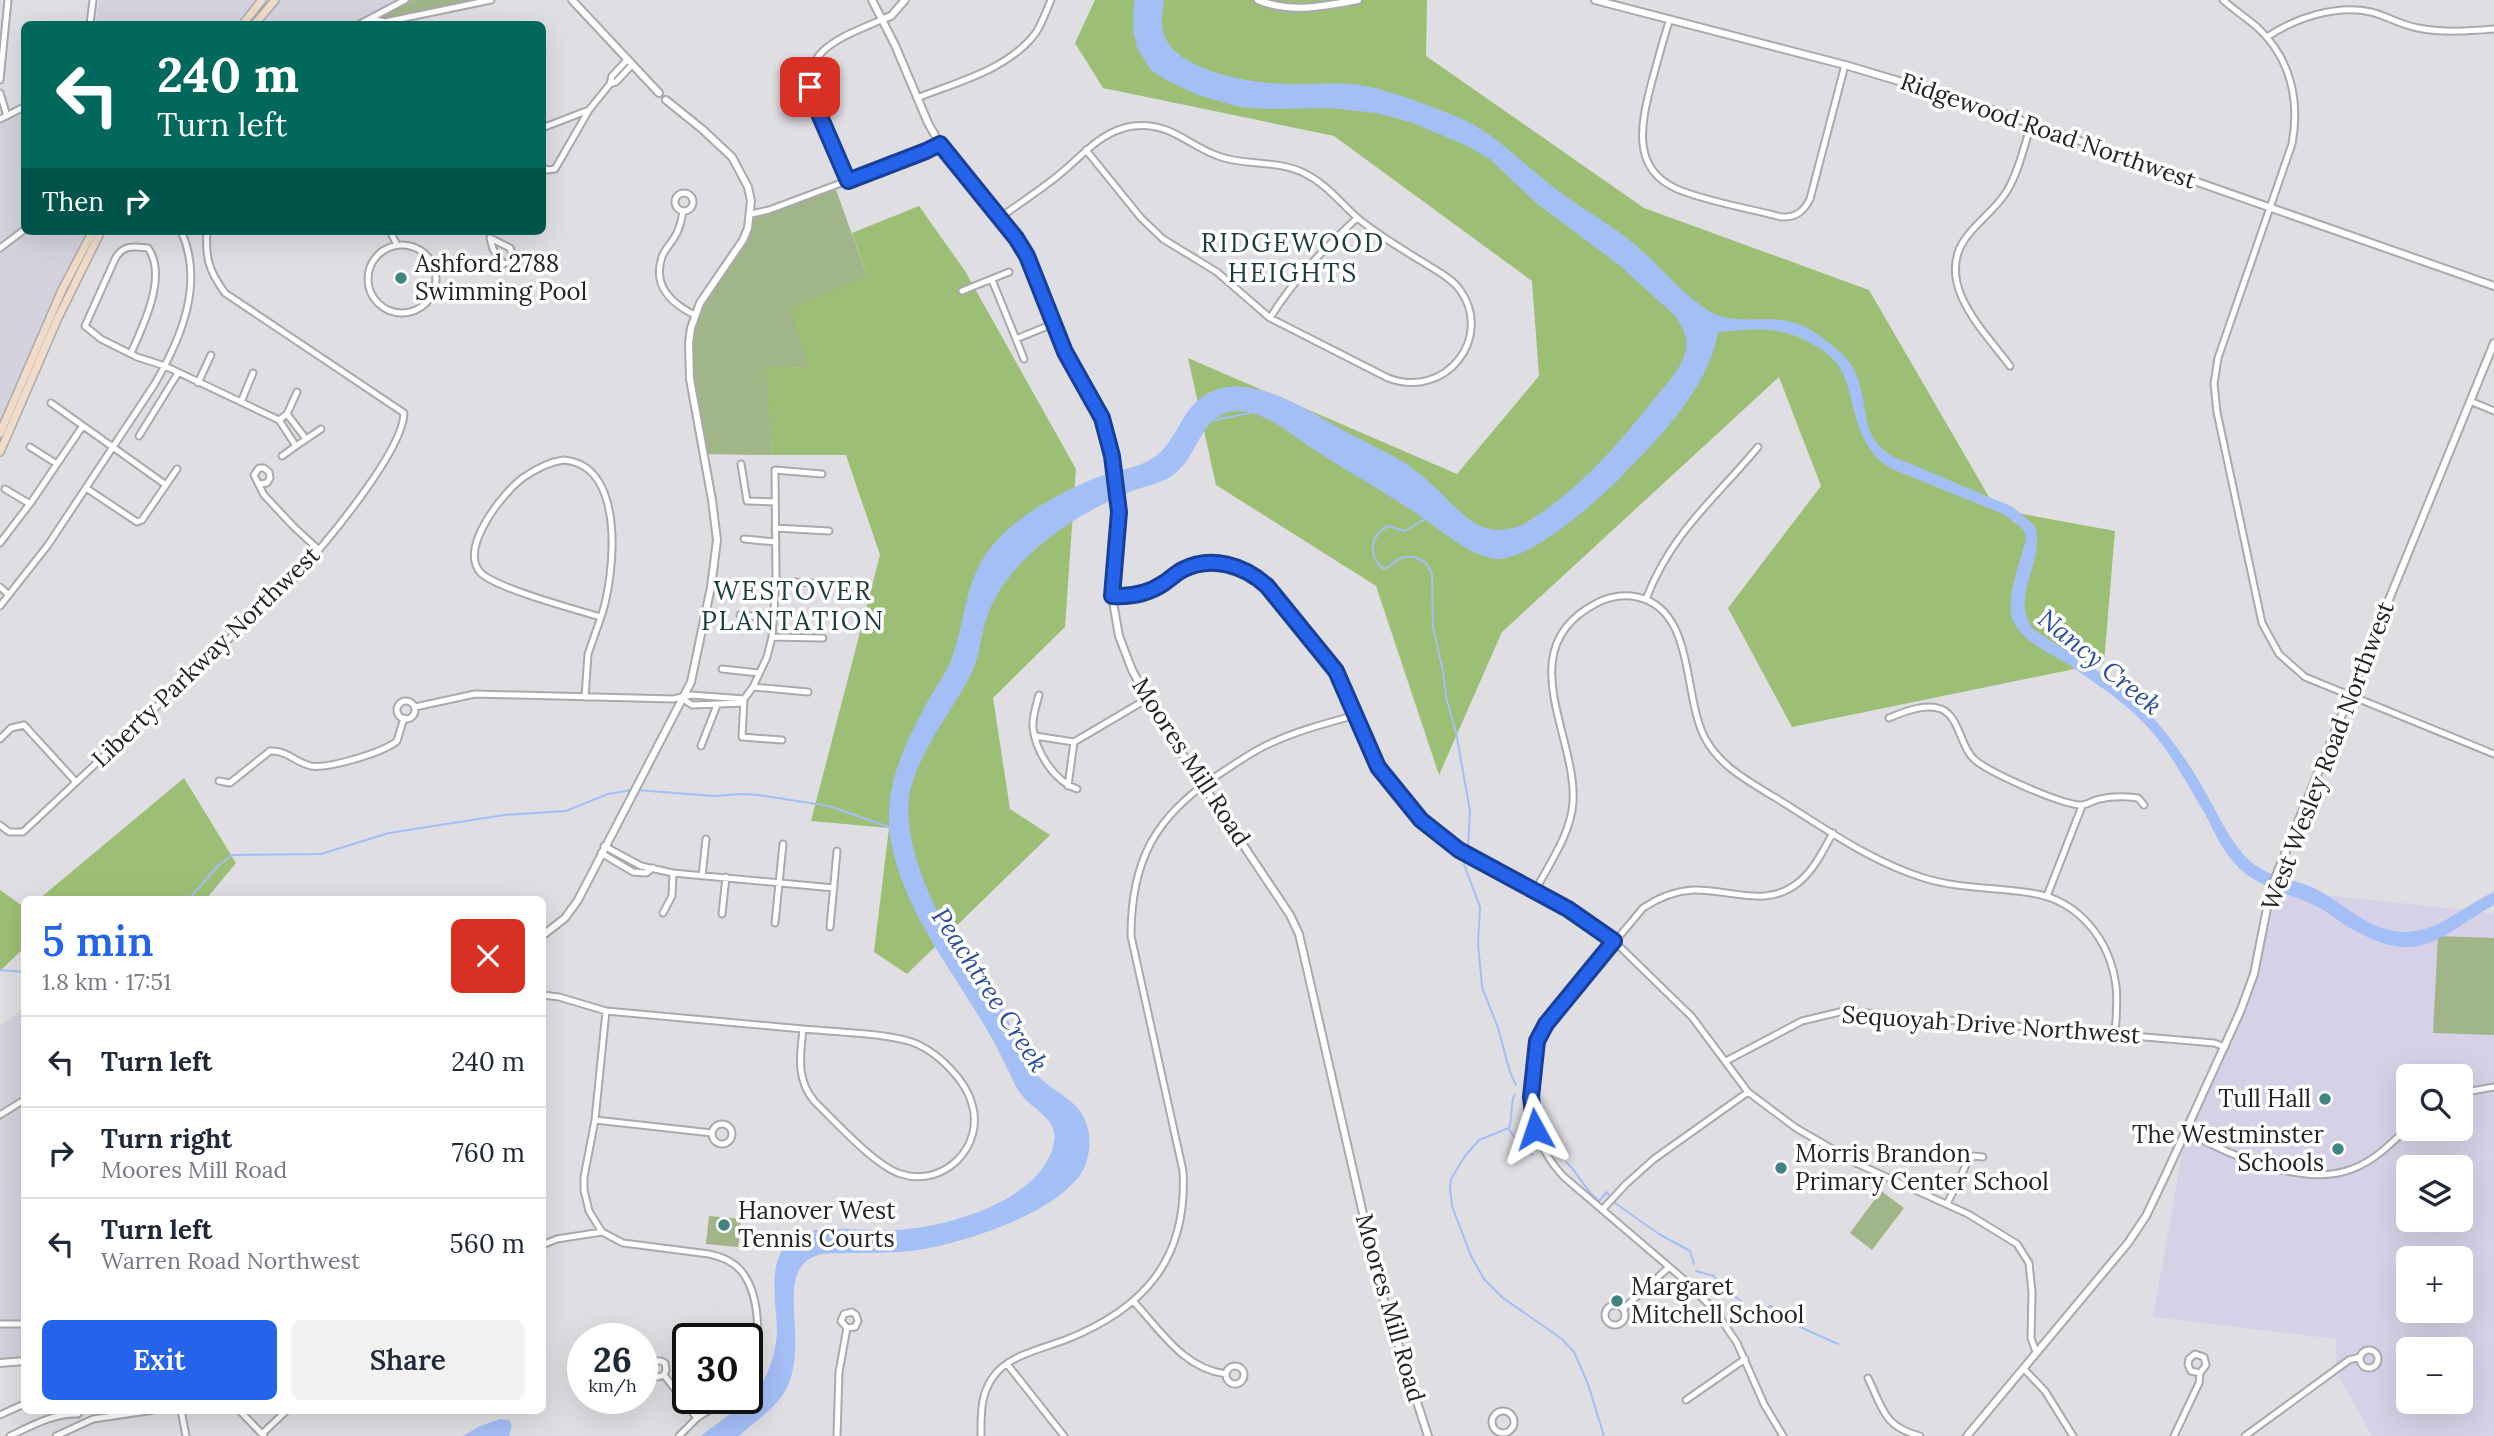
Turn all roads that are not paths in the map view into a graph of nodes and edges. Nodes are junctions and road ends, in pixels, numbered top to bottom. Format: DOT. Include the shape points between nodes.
graph roads {
  1 [pos="8,0"];
  2 [pos="93,0"];
  3 [pos="262,0"];
  4 [pos="275,0"];
  5 [pos="405,0"];
  6 [pos="491,0"];
  7 [pos="572,0"];
  8 [pos="872,0"];
  9 [pos="905,0"];
  10 [pos="1051,0"];
  11 [pos="1258,0"];
  12 [pos="1358,0"];
  13 [pos="1595,0"];
  14 [pos="2223,0"];
  15 [pos="371,19"];
  16 [pos="883,19"];
  17 [pos="1670,19"];
  18 [pos="90,21"];
  19 [pos="245,21"];
  20 [pos="258,21"];
  21 [pos="367,21"];
  22 [pos="380,21"];
  23 [pos="390,21"];
  24 [pos="2494,29"];
  25 [pos="2267,37"];
  26 [pos="629,63"];
  27 [pos="1845,65"];
  28 [pos="0,80"];
  29 [pos="0,93"];
  30 [pos="659,93"];
  31 [pos="917,98"];
  32 [pos="666,100"];
  33 [pos="21,109"];
  34 [pos="589,110"];
  35 [pos="7,116"];
  36 [pos="0,119"];
  37 [pos="2031,125"];
  38 [pos="546,126"];
  39 [pos="940,144"];
  40 [pos="1086,150"];
  41 [pos="546,169"];
  42 [pos="848,181"];
  43 [pos="2270,207"];
  44 [pos="683,212"];
  45 [pos="751,214"];
  46 [pos="999,218"];
  47 [pos="1357,218"];
  48 [pos="21,232"];
  49 [pos="91,235"];
  50 [pos="99,235"];
  51 [pos="183,235"];
  52 [pos="207,235"];
  53 [pos="392,235"];
  54 [pos="487,235"];
  55 [pos="490,237"];
  56 [pos="397,245"];
  57 [pos="0,248"];
  58 [pos="1009,272"];
  59 [pos="992,280"];
  60 [pos="2494,285"];
  61 [pos="962,291"];
  62 [pos="695,315"];
  63 [pos="1270,318"];
  64 [pos="1055,323"];
  65 [pos="1016,339"];
  66 [pos="2494,344"];
  67 [pos="131,353"];
  68 [pos="211,355"];
  69 [pos="1024,359"];
  70 [pos="165,366"];
  71 [pos="2010,366"];
  72 [pos="177,373"];
  73 [pos="253,373"];
  74 [pos="198,383"];
  75 [pos="297,392"];
  76 [pos="2470,401"];
  77 [pos="241,402"];
  78 [pos="51,403"];
  79 [pos="2494,411"];
  80 [pos="287,414"];
  81 [pos="279,420"];
  82 [pos="82,427"];
  83 [pos="321,429"];
  84 [pos="0,433"];
  85 [pos="139,436"];
  86 [pos="306,439"];
  87 [pos="296,446"];
  88 [pos="30,447"];
  89 [pos="113,447"];
  90 [pos="1758,447"];
  91 [pos="0,452"];
  92 [pos="282,456"];
  93 [pos="57,464"];
  94 [pos="741,464"];
  95 [pos="177,469"];
  96 [pos="822,474"];
  97 [pos="260,484"];
  98 [pos="166,485"];
  99 [pos="86,488"];
  100 [pos="5,489"];
  101 [pos="775,502"];
  102 [pos="30,504"];
  103 [pos="775,528"];
  104 [pos="829,531"];
  105 [pos="744,539"];
  106 [pos="0,542"];
  107 [pos="776,542"];
  108 [pos="319,550"];
  109 [pos="776,582"];
  110 [pos="830,584"];
  111 [pos="0,587"];
  112 [pos="9,595"];
  113 [pos="1112,596"];
  114 [pos="1646,599"];
  115 [pos="0,606"];
  116 [pos="740,615"];
  117 [pos="601,617"];
  118 [pos="773,618"];
  119 [pos="772,637"];
  120 [pos="823,638"];
  121 [pos="722,669"];
  122 [pos="759,673"];
  123 [pos="753,687"];
  124 [pos="808,692"];
  125 [pos="1039,695"];
  126 [pos="2350,696"];
  127 [pos="585,697"];
  128 [pos="682,699"];
  129 [pos="1147,699"];
  130 [pos="744,701"];
  131 [pos="717,705"];
  132 [pos="415,707"];
  133 [pos="1356,715"];
  134 [pos="404,718"];
  135 [pos="1889,718"];
  136 [pos="1035,736"];
  137 [pos="0,739"];
  138 [pos="782,740"];
  139 [pos="1074,742"];
  140 [pos="701,746"];
  141 [pos="2494,754"];
  142 [pos="219,781"];
  143 [pos="76,782"];
  144 [pos="1203,784"];
  145 [pos="1068,786"];
  146 [pos="1077,789"];
  147 [pos="2144,805"];
  148 [pos="2082,806"];
  149 [pos="0,825"];
  150 [pos="1833,833"];
  151 [pos="706,839"];
  152 [pos="783,844"];
  153 [pos="604,846"];
  154 [pos="837,851"];
  155 [pos="601,853"];
  156 [pos="653,868"];
  157 [pos="673,873"];
  158 [pos="702,876"];
  159 [pos="726,877"];
  160 [pos="779,883"];
  161 [pos="834,888"];
  162 [pos="1535,891"];
  163 [pos="2047,896"];
  164 [pos="663,913"];
  165 [pos="723,914"];
  166 [pos="775,923"];
  167 [pos="830,926"];
  168 [pos="546,933"];
  169 [pos="1614,941"];
  170 [pos="546,995"];
  171 [pos="606,1011"];
  172 [pos="803,1029"];
  173 [pos="2115,1034"];
  174 [pos="2225,1047"];
  175 [pos="1726,1061"];
  176 [pos="2494,1087"];
  177 [pos="2473,1091"];
  178 [pos="1748,1092"];
  179 [pos="21,1102"];
  180 [pos="0,1115"];
  181 [pos="595,1120"];
  182 [pos="2186,1131"];
  183 [pos="712,1133"];
  184 [pos="2396,1138"];
  185 [pos="1983,1157"];
  186 [pos="1947,1204"];
  187 [pos="1602,1210"];
  188 [pos="602,1232"];
  189 [pos="546,1243"];
  190 [pos="1669,1267"];
  191 [pos="1134,1302"];
  192 [pos="1623,1309"];
  193 [pos="756,1323"];
  194 [pos="21,1324"];
  195 [pos="0,1325"];
  196 [pos="847,1328"];
  197 [pos="2036,1352"];
  198 [pos="2360,1357"];
  199 [pos="1745,1359"];
  200 [pos="21,1361"];
  201 [pos="0,1363"];
  202 [pos="1007,1364"];
  203 [pos="2023,1368"];
  204 [pos="2200,1373"];
  205 [pos="1226,1374"];
  206 [pos="664,1375"];
  207 [pos="1868,1378"];
  208 [pos="1686,1401"];
  209 [pos="21,1405"];
  210 [pos="65,1414"];
  211 [pos="78,1414"];
  212 [pos="122,1414"];
  213 [pos="182,1414"];
  214 [pos="243,1414"];
  215 [pos="283,1414"];
  216 [pos="703,1414"];
  217 [pos="0,1415"];
  218 [pos="697,1418"];
  219 [pos="80,1424"];
  220 [pos="1501,1434"];
  221 [pos="263,1435"];
  222 [pos="10,1436"];
  223 [pos="57,1436"];
  224 [pos="186,1436"];
  225 [pos="679,1436"];
  226 [pos="837,1436"];
  227 [pos="981,1436"];
  228 [pos="1064,1436"];
  229 [pos="1428,1436"];
  230 [pos="1783,1436"];
  231 [pos="1920,1436"];
  232 [pos="1967,1436"];
  233 [pos="2073,1436"];
  234 [pos="2175,1436"];
  235 [pos="2245,1436"];
  1 -- 28 [label="street"];
  2 -- 18 [label="street"];
  3 -- 19 [label="main road"];
  4 -- 20 [label="main road"];
  5 -- 15 [label="street"];
  6 -- 23 [label="street"];
  7 -- 26 [label="street"];
  8 -- 16 [label="street, Moores Mill Road"];
  9 -- 16 [label="street"];
  10 -- 31 [label="street" via="1036,33 1008,58"];
  11 -- 12 [label="street" via="1298,8"];
  13 -- 17 [label="street, Ridgewood Road Northwest"];
  14 -- 25 [label="street"];
  15 -- 21 [label="street"];
  15 -- 22 [label="street"];
  16 -- 31 [label="street, Moores Mill Road"];
  16 -- 42 [label="street" via="830,44 817,57 811,73 813,100"];
  17 -- 27 [label="street, Ridgewood Road Northwest"];
  17 -- 27 [label="street" via="1643,118 1643,148 1662,180 1697,195 1781,217 1802,212 1810,199"];
  24 -- 25 [label="street" via="2421,29 2346,9 2306,19"];
  25 -- 43 [label="street" via="2289,73 2296,113 2292,144"];
  26 -- 30 [label="street"];
  26 -- 34 [label="street"];
  27 -- 37 [label="street, Ridgewood Road Northwest"];
  29 -- 35 [label="street"];
  31 -- 39 [label="street, Moores Mill Road"];
  32 -- 45 [label="street" via="732,157 748,187"];
  33 -- 35 [label="street"];
  34 -- 38 [label="street"];
  34 -- 41 [label="street" via="555,169"];
  35 -- 36 [label="street"];
  37 -- 43 [label="street, Ridgewood Road Northwest"];
  37 -- 71 [label="street" via="2008,189 1965,239 1955,265 1962,299"];
  39 -- 42 [label="street"];
  39 -- 46 [label="street, Moores Mill Road"];
  40 -- 46 [label="street"];
  40 -- 47 [label="street" via="1122,129 1160,128 1218,156 1303,173 1326,187"];
  40 -- 63 [label="street" via="1155,232 1217,272"];
  42 -- 45 [label="street"];
  43 -- 60 [label="street, Ridgewood Road Northwest"];
  43 -- 126 [label="street" via="2218,358 2214,384 2217,412 2267,634 2297,672"];
  44 -- 62 [label="street" via="678,232 662,257 660,275 670,299"];
  45 -- 62 [label="street" via="743,240"];
  46 -- 64 [label="street, Moores Mill Road" via="1027,256"];
  47 -- 63 [label="street" via="1308,266"];
  47 -- 63 [label="street" via="1461,290 1470,328 1454,365 1429,381 1399,382"];
  48 -- 57 [label="street"];
  49 -- 84 [label="main road"];
  50 -- 91 [label="main road"];
  51 -- 70 [label="street" via="192,281 181,329"];
  52 -- 108 [label="street, Liberty Parkway Northwest" via="211,274 225,293 404,414 398,437 370,483"];
  53 -- 56 [label="street"];
  54 -- 55 [label="street"];
  55 -- 55 [label="street" via="510,248 509,262 503,264"];
  56 -- 56 [label="street" via="423,252 435,275 427,301 404,313 380,304 368,282 376,258"];
  58 -- 59 [label="street"];
  59 -- 61 [label="street"];
  59 -- 65 [label="street"];
  62 -- 128 [label="street" via="689,343 690,379 717,540 701,642"];
  64 -- 65 [label="street"];
  64 -- 113 [label="street, Moores Mill Road" via="1065,352 1102,418 1113,465 1119,512"];
  65 -- 69 [label="street"];
  66 -- 76 [label="street, West Wesley Road Northwest"];
  67 -- 67 [label="street" via="85,326 116,257 129,246 148,248 156,277 146,319"];
  67 -- 70 [label="street"];
  68 -- 74 [label="street"];
  70 -- 72 [label="street"];
  70 -- 89 [label="street"];
  72 -- 74 [label="street"];
  72 -- 85 [label="street"];
  73 -- 77 [label="street"];
  74 -- 77 [label="street"];
  75 -- 80 [label="street"];
  76 -- 79 [label="street"];
  76 -- 126 [label="street, West Wesley Road Northwest"];
  77 -- 81 [label="street"];
  78 -- 82 [label="street"];
  80 -- 81 [label="street"];
  80 -- 86 [label="street"];
  81 -- 87 [label="street"];
  82 -- 89 [label="street"];
  82 -- 93 [label="street"];
  83 -- 86 [label="street"];
  86 -- 87 [label="street"];
  87 -- 92 [label="street"];
  88 -- 93 [label="street"];
  89 -- 98 [label="street"];
  89 -- 99 [label="street"];
  90 -- 114 [label="street" via="1679,536"];
  93 -- 102 [label="street"];
  94 -- 101 [label="street" via="747,501"];
  95 -- 98 [label="street"];
  96 -- 101 [label="street" via="775,470"];
  97 -- 108 [label="street" via="264,495"];
  98 -- 99 [label="street" via="137,522"];
  99 -- 112 [label="street"];
  100 -- 102 [label="street"];
  101 -- 103 [label="street"];
  102 -- 106 [label="street"];
  103 -- 104 [label="street"];
  103 -- 107 [label="street"];
  105 -- 107 [label="street"];
  107 -- 109 [label="street"];
  108 -- 143 [label="street, Liberty Parkway Northwest"];
  109 -- 110 [label="street"];
  109 -- 118 [label="street"];
  111 -- 112 [label="street"];
  112 -- 115 [label="street"];
  113 -- 129 [label="street, Moores Mill Road" via="1119,636"];
  113 -- 133 [label="street" via="1141,594 1199,564 1222,563 1245,570 1267,586 1328,659"];
  114 -- 150 [label="street" via="1664,610 1676,627 1699,724 1716,755 1739,776"];
  114 -- 162 [label="street" via="1619,596 1594,604 1571,623 1556,647 1551,685 1573,805 1566,831"];
  116 -- 118 [label="street"];
  117 -- 117 [label="street" via="613,559 605,499 587,467 572,460 555,461 524,477 500,500 475,543 475,562 489,579"];
  117 -- 127 [label="street" via="588,654"];
  118 -- 119 [label="street"];
  119 -- 120 [label="street"];
  119 -- 122 [label="street"];
  121 -- 122 [label="street"];
  122 -- 123 [label="street"];
  123 -- 124 [label="street"];
  123 -- 130 [label="street"];
  125 -- 136 [label="street"];
  126 -- 141 [label="street"];
  126 -- 174 [label="street, West Wesley Road Northwest" via="2266,904 2254,974"];
  127 -- 128 [label="street"];
  127 -- 132 [label="street" via="475,694"];
  128 -- 130 [label="street" via="691,695"];
  128 -- 131 [label="street" via="692,705"];
  128 -- 153 [label="street"];
  129 -- 139 [label="street"];
  129 -- 144 [label="street, Moores Mill Road"];
  130 -- 131 [label="street"];
  130 -- 138 [label="street" via="742,737"];
  131 -- 140 [label="street"];
  132 -- 134 [label="street" via="413,715"];
  132 -- 134 [label="street" via="406,701 399,704 398,713"];
  133 -- 144 [label="street" via="1268,744"];
  133 -- 162 [label="street" via="1378,767 1421,820 1459,850"];
  134 -- 142 [label="street" via="397,741 379,751 322,767 307,765 283,751 270,751 230,783"];
  135 -- 148 [label="street" via="1909,710 1943,710 1976,761 2049,796"];
  136 -- 139 [label="street"];
  136 -- 145 [label="street" via="1043,757"];
  137 -- 143 [label="street, Liberty Parkway Northwest" via="11,728 24,725"];
  139 -- 145 [label="street"];
  143 -- 149 [label="street, Liberty Parkway Northwest" via="23,832 9,832"];
  144 -- 191 [label="street" via="1176,807 1156,833 1140,864 1133,896 1133,946 1181,1154 1184,1187 1181,1220 1171,1251"];
  144 -- 229 [label="street, Moores Mill Road" via="1299,934 1380,1288"];
  145 -- 146 [label="street"];
  147 -- 148 [label="street" via="2138,798 2118,796"];
  148 -- 163 [label="street"];
  150 -- 163 [label="street" via="1884,863 1924,879"];
  150 -- 169 [label="street" via="1809,872 1787,890 1760,897 1696,890 1670,894 1643,908"];
  151 -- 158 [label="street"];
  152 -- 160 [label="street"];
  153 -- 155 [label="street"];
  153 -- 156 [label="street"];
  154 -- 161 [label="street"];
  155 -- 156 [label="street" via="633,872 646,873"];
  155 -- 168 [label="street" via="573,908"];
  156 -- 157 [label="street"];
  157 -- 158 [label="street"];
  157 -- 164 [label="street" via="672,896"];
  158 -- 159 [label="street"];
  159 -- 160 [label="street"];
  159 -- 165 [label="street"];
  160 -- 161 [label="street"];
  160 -- 166 [label="street"];
  161 -- 167 [label="street"];
  162 -- 169 [label="street"];
  163 -- 173 [label="street" via="2078,912 2101,941 2116,985"];
  169 -- 175 [label="street" via="1692,1017"];
  169 -- 187 [label="street" via="1541,1032 1531,1097 1535,1129 1547,1157"];
  170 -- 171 [label="street"];
  171 -- 172 [label="street"];
  171 -- 181 [label="street"];
  172 -- 172 [label="street" via="901,1039 932,1053 962,1084 973,1104 974,1132 962,1156 945,1170 925,1177 902,1175 883,1165 807,1091 799,1067"];
  173 -- 174 [label="street, Sequoyah Drive Northwest"];
  173 -- 175 [label="street, Sequoyah Drive Northwest" via="1844,1011 1802,1021"];
  174 -- 182 [label="street, West Wesley Road Northwest"];
  175 -- 178 [label="street"];
  176 -- 177 [label="street"];
  178 -- 186 [label="street" via="1830,1150"];
  178 -- 187 [label="street" via="1654,1159"];
  179 -- 180 [label="street"];
  181 -- 183 [label="street"];
  181 -- 188 [label="street" via="584,1190 589,1211"];
  182 -- 184 [label="street" via="2213,1146 2302,1174 2352,1169"];
  182 -- 197 [label="street, West Wesley Road Northwest" via="2139,1228"];
  185 -- 186 [label="street" via="1968,1161"];
  186 -- 197 [label="street" via="2008,1237 2024,1253 2031,1278 2031,1338"];
  187 -- 190 [label="street"];
  188 -- 189 [label="street"];
  188 -- 193 [label="street" via="631,1246 721,1256 737,1266 751,1288"];
  190 -- 192 [label="street"];
  190 -- 199 [label="street" via="1716,1312"];
  191 -- 202 [label="street" via="1098,1326"];
  191 -- 205 [label="street" via="1189,1361"];
  194 -- 195 [label="street"];
  196 -- 226 [label="street" via="839,1372"];
  197 -- 203 [label="street, West Wesley Road Northwest"];
  198 -- 235 [label="street" via="2349,1360"];
  199 -- 208 [label="street"];
  199 -- 230 [label="street"];
  200 -- 201 [label="street"];
  202 -- 227 [label="street" via="984,1395"];
  202 -- 228 [label="street"];
  203 -- 232 [label="street, West Wesley Road Northwest"];
  203 -- 233 [label="street" via="2045,1391"];
  204 -- 234 [label="street"];
  206 -- 218 [label="street"];
  207 -- 231 [label="street" via="1891,1424"];
  209 -- 217 [label="street"];
  210 -- 222 [label="street"];
  211 -- 219 [label="street"];
  212 -- 219 [label="street"];
  213 -- 224 [label="street"];
  214 -- 221 [label="street"];
  215 -- 221 [label="street"];
  216 -- 218 [label="street"];
  218 -- 225 [label="street"];
  219 -- 223 [label="street"];
  220 -- 220 [label="street" via="1513,1424 1504,1411 1494,1415 1492,1422"];
}
